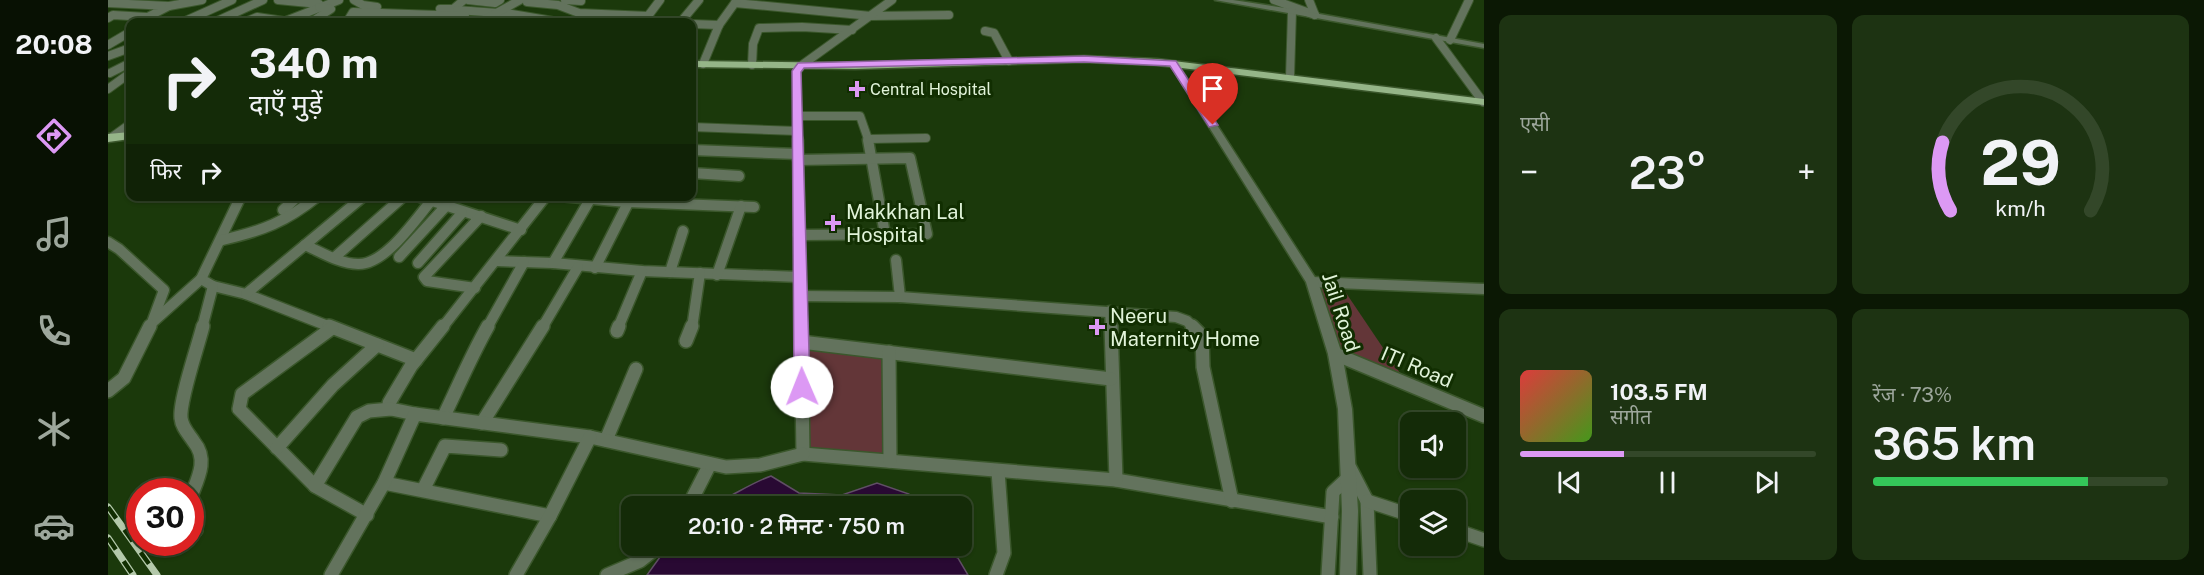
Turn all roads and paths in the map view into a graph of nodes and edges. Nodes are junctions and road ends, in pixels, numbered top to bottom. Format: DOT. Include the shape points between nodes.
graph roads {
  1 [pos="202,0"];
  2 [pos="232,0"];
  3 [pos="263,0"];
  4 [pos="278,0"];
  5 [pos="339,0"];
  6 [pos="354,0"];
  7 [pos="466,0"];
  8 [pos="500,0"];
  9 [pos="565,0"];
  10 [pos="660,0"];
  11 [pos="699,0"];
  12 [pos="816,0"];
  13 [pos="892,0"];
  14 [pos="1219,0"];
  15 [pos="1274,0"];
  16 [pos="1309,0"];
  17 [pos="1469,0"];
  18 [pos="736,1"];
  19 [pos="524,2"];
  20 [pos="581,2"];
  21 [pos="108,3"];
  22 [pos="325,4"];
  23 [pos="169,6"];
  24 [pos="317,7"];
  25 [pos="453,9"];
  26 [pos="534,9"];
  27 [pos="810,10"];
  28 [pos="1292,11"];
  29 [pos="512,12"];
  30 [pos="278,13"];
  31 [pos="499,13"];
  32 [pos="614,15"];
  33 [pos="949,15"];
  34 [pos="1315,15"];
  35 [pos="228,16"];
  36 [pos="446,16"];
  37 [pos="465,16"];
  38 [pos="871,16"];
  39 [pos="147,17"];
  40 [pos="108,18"];
  41 [pos="189,18"];
  42 [pos="224,18"];
  43 [pos="233,18"];
  44 [pos="255,18"];
  45 [pos="268,18"];
  46 [pos="292,18"];
  47 [pos="317,18"];
  48 [pos="349,18"];
  49 [pos="443,18"];
  50 [pos="488,18"];
  51 [pos="532,18"];
  52 [pos="611,18"];
  53 [pos="684,18"];
  54 [pos="696,24"];
  55 [pos="719,25"];
  56 [pos="852,30"];
  57 [pos="985,31"];
  58 [pos="126,34"];
  59 [pos="1436,38"];
  60 [pos="1450,40"];
  61 [pos="108,45"];
  62 [pos="1484,46"];
  63 [pos="126,49"];
  64 [pos="108,56"];
  65 [pos="1008,61"];
  66 [pos="126,64"];
  67 [pos="696,64"];
  68 [pos="703,64"];
  69 [pos="752,65"];
  70 [pos="1174,65"];
  71 [pos="799,68"];
  72 [pos="696,69"];
  73 [pos="110,73"];
  74 [pos="126,75"];
  75 [pos="1290,77"];
  76 [pos="108,89"];
  77 [pos="1484,104"];
  78 [pos="798,116"];
  79 [pos="126,127"];
  80 [pos="696,127"];
  81 [pos="798,131"];
  82 [pos="126,137"];
  83 [pos="926,138"];
  84 [pos="868,139"];
  85 [pos="109,140"];
  86 [pos="126,142"];
  87 [pos="696,150"];
  88 [pos="798,157"];
  89 [pos="870,159"];
  90 [pos="696,173"];
  91 [pos="739,176"];
  92 [pos="239,201"];
  93 [pos="293,201"];
  94 [pos="312,201"];
  95 [pos="358,201"];
  96 [pos="398,201"];
  97 [pos="421,201"];
  98 [pos="430,201"];
  99 [pos="542,201"];
  100 [pos="589,201"];
  101 [pos="628,201"];
  102 [pos="661,201"];
  103 [pos="741,206"];
  104 [pos="445,207"];
  105 [pos="754,207"];
  106 [pos="283,210"];
  107 [pos="462,213"];
  108 [pos="481,216"];
  109 [pos="521,230"];
  110 [pos="683,231"];
  111 [pos="885,234"];
  112 [pos="799,235"];
  113 [pos="222,240"];
  114 [pos="108,242"];
  115 [pos="305,245"];
  116 [pos="335,257"];
  117 [pos="399,257"];
  118 [pos="896,260"];
  119 [pos="497,261"];
  120 [pos="524,262"];
  121 [pos="418,263"];
  122 [pos="553,263"];
  123 [pos="578,267"];
  124 [pos="595,268"];
  125 [pos="642,271"];
  126 [pos="670,272"];
  127 [pos="700,273"];
  128 [pos="717,274"];
  129 [pos="799,277"];
  130 [pos="201,279"];
  131 [pos="1312,282"];
  132 [pos="213,286"];
  133 [pos="475,288"];
  134 [pos="1484,289"];
  135 [pos="246,294"];
  136 [pos="800,296"];
  137 [pos="900,297"];
  138 [pos="1110,311"];
  139 [pos="153,321"];
  140 [pos="332,328"];
  141 [pos="617,331"];
  142 [pos="686,341"];
  143 [pos="801,342"];
  144 [pos="377,345"];
  145 [pos="890,352"];
  146 [pos="1335,354"];
  147 [pos="416,360"];
  148 [pos="636,369"];
  149 [pos="1111,379"];
  150 [pos="108,391"];
  151 [pos="391,409"];
  152 [pos="415,414"];
  153 [pos="1484,416"];
  154 [pos="443,418"];
  155 [pos="482,423"];
  156 [pos="590,437"];
  157 [pos="606,440"];
  158 [pos="277,448"];
  159 [pos="501,450"];
  160 [pos="803,454"];
  161 [pos="890,461"];
  162 [pos="710,464"];
  163 [pos="998,471"];
  164 [pos="1349,471"];
  165 [pos="196,478"];
  166 [pos="1116,480"];
  167 [pos="384,483"];
  168 [pos="315,486"];
  169 [pos="423,490"];
  170 [pos="694,496"];
  171 [pos="1232,501"];
  172 [pos="1367,501"];
  173 [pos="1400,512"];
  174 [pos="367,515"];
  175 [pos="550,516"];
  176 [pos="1332,517"];
  177 [pos="1466,534"];
  178 [pos="1484,540"];
  179 [pos="646,556"];
  180 [pos="1373,574"];
  181 [pos="331,575"];
  182 [pos="516,575"];
  183 [pos="607,575"];
  184 [pos="996,575"];
  185 [pos="1328,575"];
  186 [pos="1348,575"];
  1 -- 23 [label="street"];
  2 -- 41 [label="street"];
  3 -- 35 [label="street"];
  4 -- 22 [label="street"];
  5 -- 22 [label="street"];
  6 -- 25 [label="street" via="375,7"];
  7 -- 8 [label="street"];
  7 -- 25 [label="street"];
  9 -- 20 [label="street"];
  10 -- 32 [label="street" via="648,16"];
  11 -- 53 [label="street"];
  12 -- 27 [label="street"];
  13 -- 38 [label="street"];
  14 -- 28 [label="street"];
  15 -- 34 [label="street"];
  16 -- 34 [label="street"];
  17 -- 60 [label="street"];
  18 -- 27 [label="street"];
  18 -- 55 [label="street"];
  19 -- 26 [label="street"];
  19 -- 29 [label="street"];
  19 -- 31 [label="street"];
  19 -- 32 [label="street" via="558,5 579,13"];
  21 -- 23 [label="street"];
  22 -- 24 [label="street"];
  23 -- 39 [label="street"];
  24 -- 46 [label="street"];
  24 -- 47 [label="street" via="331,9"];
  25 -- 31 [label="street"];
  25 -- 36 [label="street"];
  27 -- 38 [label="street"];
  28 -- 34 [label="street"];
  28 -- 75 [label="street"];
  30 -- 45 [label="street"];
  31 -- 50 [label="street"];
  31 -- 51 [label="street"];
  32 -- 52 [label="street"];
  33 -- 38 [label="street"];
  34 -- 59 [label="street"];
  35 -- 42 [label="street"];
  35 -- 43 [label="street"];
  36 -- 37 [label="street"];
  36 -- 48 [label="street" via="352,12"];
  36 -- 49 [label="street"];
  38 -- 56 [label="street"];
  39 -- 40 [label="street"];
  44 -- 45 [label="street"];
  54 -- 55 [label="street"];
  55 -- 68 [label="street"];
  56 -- 69 [label="street" via="759,28"];
  56 -- 71 [label="street"];
  57 -- 65 [label="street" via="994,33"];
  58 -- 61 [label="street"];
  59 -- 60 [label="street"];
  59 -- 77 [label="street"];
  60 -- 62 [label="street"];
  63 -- 64 [label="street"];
  65 -- 70 [label="main road" via="1084,59"];
  65 -- 71 [label="main road"];
  66 -- 73 [label="street"];
  67 -- 68 [label="main road"];
  68 -- 69 [label="main road"];
  69 -- 71 [label="main road"];
  70 -- 71 [label="main road"];
  70 -- 75 [label="main road"];
  70 -- 77 [label="main road"];
  70 -- 131 [label="street, Jail Road"];
  71 -- 72 [label="main road"];
  71 -- 78 [label="street"];
  74 -- 76 [label="street"];
  75 -- 77 [label="main road"];
  78 -- 81 [label="street"];
  78 -- 84 [label="street" via="860,116"];
  79 -- 85 [label="street"];
  80 -- 81 [label="street"];
  81 -- 88 [label="street"];
  82 -- 85 [label="main road"];
  83 -- 84 [label="street"];
  84 -- 89 [label="street"];
  85 -- 86 [label="main road"];
  87 -- 88 [label="street"];
  88 -- 89 [label="street"];
  88 -- 112 [label="street"];
  89 -- 111 [label="street"];
  89 -- 111 [label="street" via="910,158 927,234"];
  90 -- 91 [label="street"];
  92 -- 113 [label="street"];
  93 -- 106 [label="street"];
  94 -- 113 [label="street" via="293,218 269,230"];
  95 -- 115 [label="street"];
  96 -- 116 [label="street"];
  97 -- 116 [label="street" via="391,247 374,261 357,264"];
  98 -- 104 [label="street"];
  99 -- 109 [label="street"];
  100 -- 122 [label="street"];
  101 -- 124 [label="street"];
  102 -- 103 [label="street"];
  103 -- 105 [label="street"];
  103 -- 128 [label="street"];
  104 -- 107 [label="street"];
  104 -- 117 [label="street"];
  107 -- 108 [label="street"];
  107 -- 121 [label="street"];
  108 -- 109 [label="street"];
  108 -- 133 [label="street" via="424,277 427,281"];
  109 -- 119 [label="street"];
  110 -- 126 [label="street"];
  111 -- 112 [label="street"];
  112 -- 129 [label="street"];
  113 -- 130 [label="street"];
  114 -- 139 [label="street" via="164,290"];
  115 -- 116 [label="street"];
  115 -- 135 [label="street"];
  118 -- 137 [label="street"];
  119 -- 120 [label="street"];
  119 -- 133 [label="street"];
  120 -- 122 [label="street"];
  120 -- 154 [label="street" via="469,359"];
  122 -- 123 [label="street"];
  123 -- 124 [label="street"];
  123 -- 155 [label="street"];
  124 -- 125 [label="street"];
  125 -- 126 [label="street"];
  125 -- 141 [label="street"];
  126 -- 127 [label="street"];
  127 -- 128 [label="street"];
  127 -- 142 [label="street" via="692,329"];
  128 -- 129 [label="street"];
  129 -- 136 [label="street"];
  130 -- 132 [label="street"];
  130 -- 139 [label="street"];
  131 -- 134 [label="street"];
  131 -- 146 [label="street, Jail Road"];
  132 -- 135 [label="street"];
  132 -- 165 [label="street" via="181,411 184,431 202,459"];
  133 -- 147 [label="street"];
  135 -- 140 [label="street"];
  136 -- 137 [label="street"];
  136 -- 143 [label="street"];
  137 -- 138 [label="street"];
  138 -- 149 [label="street"];
  138 -- 171 [label="street" via="1176,317 1187,321 1202,336 1203,367"];
  139 -- 150 [label="street" via="124,378"];
  140 -- 144 [label="street"];
  140 -- 158 [label="street" via="242,394 239,409"];
  143 -- 145 [label="street"];
  143 -- 160 [label="street"];
  144 -- 147 [label="street"];
  144 -- 158 [label="street" via="333,385"];
  145 -- 149 [label="street"];
  145 -- 161 [label="street"];
  146 -- 153 [label="street, ITI Road"];
  146 -- 164 [label="street, Jail Road" via="1345,409"];
  147 -- 151 [label="street" via="388,403"];
  148 -- 157 [label="street"];
  149 -- 166 [label="street"];
  151 -- 152 [label="street"];
  151 -- 168 [label="street" via="365,411 357,417"];
  152 -- 154 [label="street"];
  152 -- 167 [label="street"];
  154 -- 155 [label="street"];
  155 -- 156 [label="street"];
  156 -- 157 [label="street"];
  156 -- 175 [label="street"];
  157 -- 162 [label="street"];
  158 -- 168 [label="street"];
  159 -- 169 [label="street" via="445,446"];
  160 -- 161 [label="street"];
  160 -- 162 [label="street" via="760,465"];
  161 -- 163 [label="street"];
  162 -- 170 [label="street"];
  163 -- 166 [label="street"];
  163 -- 184 [label="street" via="1004,553"];
  164 -- 172 [label="street"];
  164 -- 176 [label="street" via="1333,492"];
  164 -- 186 [label="street, Jail Road"];
  166 -- 171 [label="street"];
  167 -- 169 [label="street"];
  167 -- 174 [label="street"];
  168 -- 174 [label="street"];
  169 -- 175 [label="street"];
  171 -- 176 [label="street"];
  172 -- 173 [label="street"];
  172 -- 180 [label="street"];
  174 -- 181 [label="street"];
  175 -- 182 [label="street"];
  176 -- 185 [label="street"];
  177 -- 178 [label="street"];
  179 -- 183 [label="street"];
}
